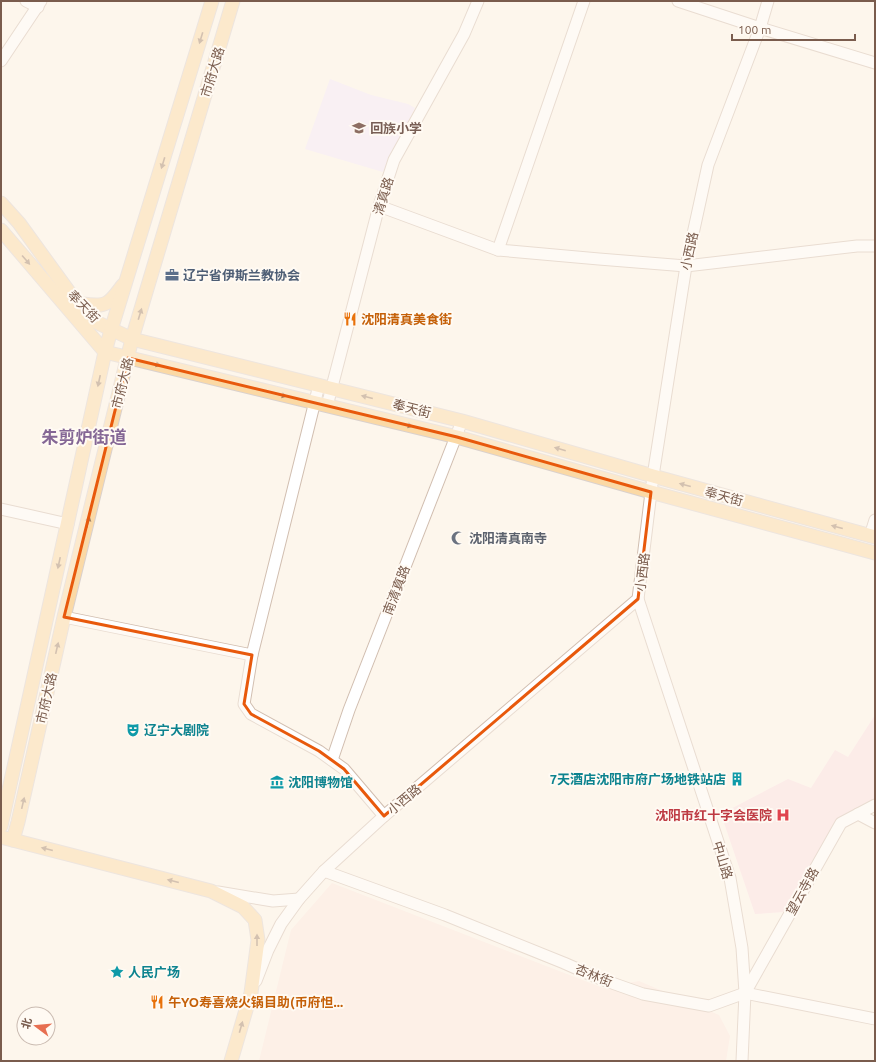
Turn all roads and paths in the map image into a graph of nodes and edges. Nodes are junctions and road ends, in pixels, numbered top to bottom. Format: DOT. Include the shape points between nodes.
graph roads {
  1 [pos="26,1"];
  2 [pos="212,1"];
  3 [pos="233,1"];
  4 [pos="478,1"];
  5 [pos="584,1"];
  6 [pos="678,1"];
  7 [pos="768,1"];
  8 [pos="39,4"];
  9 [pos="760,28"];
  10 [pos="1,62"];
  11 [pos="875,63"];
  12 [pos="1,203"];
  13 [pos="379,206"];
  14 [pos="1,230"];
  15 [pos="875,246"];
  16 [pos="498,250"];
  17 [pos="686,266"];
  18 [pos="126,281"];
  19 [pos="77,303"];
  20 [pos="111,330"];
  21 [pos="132,339"];
  22 [pos="105,352"];
  23 [pos="128,358"];
  24 [pos="325,387"];
  25 [pos="314,403"];
  26 [pos="327,406"];
  27 [pos="462,421"];
  28 [pos="456,437"];
  29 [pos="653,476"];
  30 [pos="652,492"];
  31 [pos="1,509"];
  32 [pos="875,520"];
  33 [pos="68,524"];
  34 [pos="873,537"];
  35 [pos="875,552"];
  36 [pos="638,599"];
  37 [pos="64,617"];
  38 [pos="252,655"];
  39 [pos="332,760"];
  40 [pos="875,805"];
  41 [pos="858,814"];
  42 [pos="384,816"];
  43 [pos="875,823"];
  44 [pos="1,826"];
  45 [pos="7,839"];
  46 [pos="324,871"];
  47 [pos="211,891"];
  48 [pos="299,899"];
  49 [pos="251,993"];
  50 [pos="745,993"];
  51 [pos="875,1019"];
  52 [pos="231,1061"];
  53 [pos="742,1061"];
  1 -- 8 [label="street"];
  2 -- 18 [label="main road, 市府大路, one-way"];
  21 -- 3 [label="main road, 市府大路, one-way"];
  4 -- 13 [label="street, 清真路" via="464,34 394,160"];
  5 -- 16 [label="street"];
  6 -- 9 [label="street"];
  7 -- 9 [label="street, 小西路"];
  8 -- 10 [label="street"];
  9 -- 11 [label="street"];
  9 -- 17 [label="street, 小西路" via="708,165"];
  12 -- 19 [label="main road, 奉天街" via="19,223"];
  13 -- 16 [label="street"];
  13 -- 24 [label="street, 清真路"];
  14 -- 22 [label="main road, 奉天街, one-way"];
  15 -- 17 [label="street"];
  16 -- 17 [label="street"];
  17 -- 29 [label="street, 小西路"];
  18 -- 19 [label="main road" via="108,302 100,305"];
  18 -- 20 [label="main road, 市府大路"];
  19 -- 20 [label="main road, 奉天街" via="96,322"];
  20 -- 21 [label="main road, 奉天街"];
  20 -- 22 [label="main road, 市府大路"];
  21 -- 23 [label="main road, 市府大路"];
  21 -- 24 [label="main road, 奉天街"];
  22 -- 23 [label="main road, 奉天街"];
  22 -- 33 [label="main road, 市府大路, one-way"];
  23 -- 25 [label="main road, 奉天街, one-way"];
  37 -- 23 [label="main road, 市府大路, one-way"];
  24 -- 25 [label="street"];
  24 -- 26 [label="street, 清真路"];
  27 -- 24 [label="main road, 奉天街, one-way"];
  25 -- 26 [label="main road, 奉天街"];
  25 -- 38 [label="street"];
  26 -- 28 [label="main road, 奉天街, one-way"];
  27 -- 28 [label="street, 南清真路"];
  29 -- 27 [label="main road, 奉天街, one-way"];
  28 -- 30 [label="main road, 奉天街"];
  28 -- 39 [label="street, 南清真路" via="349,710"];
  29 -- 30 [label="street, 小西路"];
  34 -- 29 [label="main road, 奉天街, one-way"];
  30 -- 35 [label="main road, 奉天街"];
  30 -- 36 [label="street, 小西路"];
  31 -- 33 [label="street"];
  32 -- 34 [label="street"];
  33 -- 44 [label="main road, 市府大路, one-way"];
  36 -- 42 [label="street, 小西路"];
  36 -- 50 [label="street, 中山路" via="730,878 742,948"];
  37 -- 38 [label="street"];
  45 -- 37 [label="main road, 市府大路, one-way" via="18,822"];
  38 -- 39 [label="street" via="244,704 251,714 319,750"];
  39 -- 42 [label="street" via="344,769"];
  40 -- 41 [label="street, 望云寺路"];
  41 -- 43 [label="street"];
  41 -- 50 [label="street, 望云寺路" via="841,823"];
  42 -- 46 [label="street, 小西路"];
  47 -- 45 [label="main road, one-way"];
  46 -- 48 [label="street, 小西路"];
  46 -- 50 [label="street, 杏林街" via="445,915 643,994 709,1006"];
  47 -- 48 [label="street" via="273,901"];
  49 -- 47 [label="main road, one-way" via="258,940 255,920 243,907"];
  48 -- 49 [label="street, 小西路" via="281,924"];
  52 -- 49 [label="main road, one-way"];
  50 -- 51 [label="street"];
  50 -- 53 [label="street, 中山路"];
}
